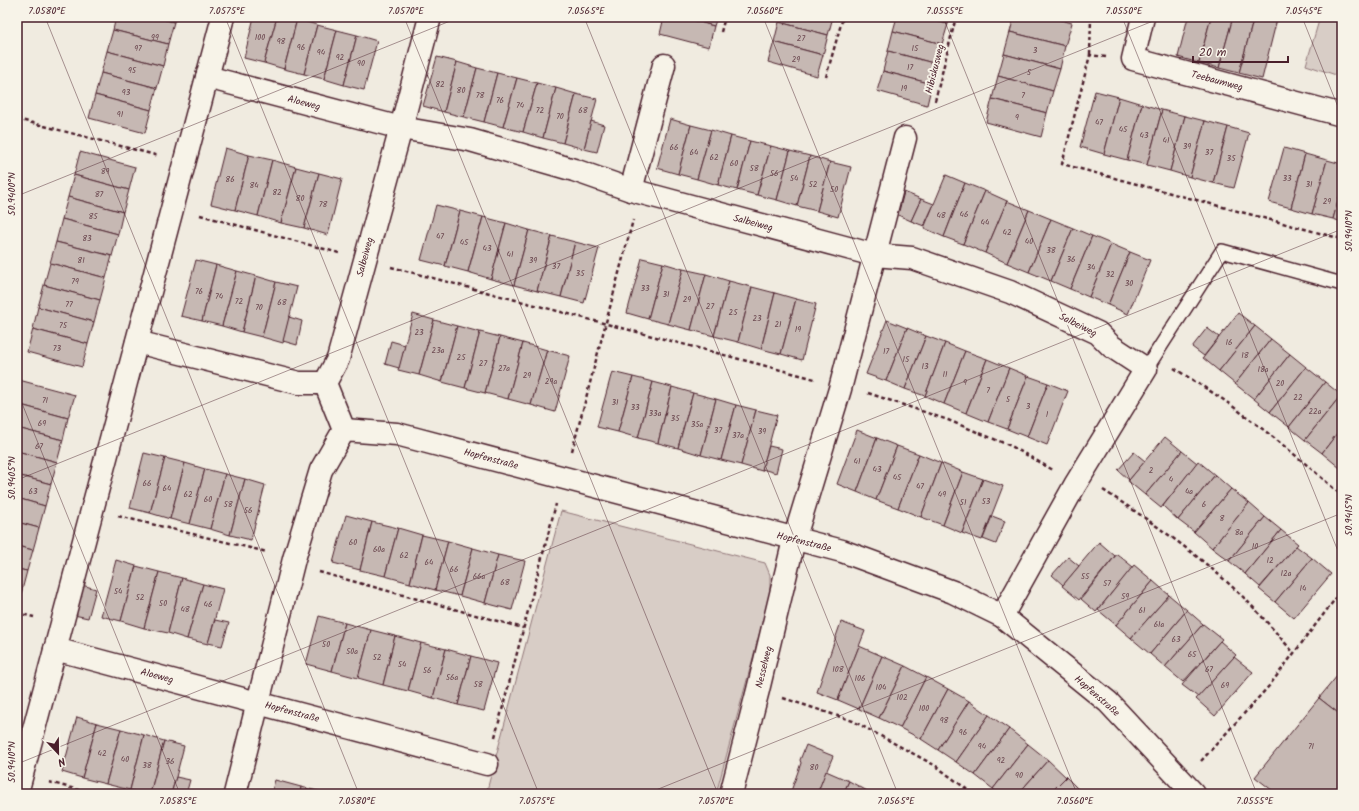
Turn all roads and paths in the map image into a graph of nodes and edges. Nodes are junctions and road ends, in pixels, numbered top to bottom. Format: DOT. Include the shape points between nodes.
graph roads {
  1 [pos="223,17"];
  2 [pos="430,17"];
  3 [pos="725,17"];
  4 [pos="843,17"];
  5 [pos="956,17"];
  6 [pos="1091,17"];
  7 [pos="1143,17"];
  8 [pos="721,32"];
  9 [pos="1090,55"];
  10 [pos="1133,59"];
  11 [pos="664,65"];
  12 [pos="207,77"];
  13 [pos="826,77"];
  14 [pos="935,101"];
  15 [pos="1342,115"];
  16 [pos="17,119"];
  17 [pos="401,128"];
  18 [pos="905,138"];
  19 [pos="184,163"];
  20 [pos="636,191"];
  21 [pos="172,207"];
  22 [pos="1342,239"];
  23 [pos="874,256"];
  24 [pos="364,260"];
  25 [pos="1342,284"];
  26 [pos="605,324"];
  27 [pos="136,342"];
  28 [pos="1150,363"];
  29 [pos="325,384"];
  30 [pos="840,388"];
  31 [pos="344,430"];
  32 [pos="563,479"];
  33 [pos="1078,480"];
  34 [pos="1342,496"];
  35 [pos="92,510"];
  36 [pos="794,540"];
  37 [pos="294,562"];
  38 [pos="1342,590"];
  39 [pos="1002,616"];
  40 [pos="523,628"];
  41 [pos="55,650"];
  42 [pos="1294,653"];
  43 [pos="758,690"];
  44 [pos="258,703"];
  45 [pos="1206,756"];
  46 [pos="488,764"];
  47 [pos="20,784"];
  48 [pos="93,794"];
  49 [pos="235,794"];
  50 [pos="731,794"];
  51 [pos="973,794"];
  52 [pos="1194,794"];
  1 -- 12 [label="street"];
  2 -- 17 [label="street, Salbeiweg"];
  3 -- 8 [label="path"];
  4 -- 13 [label="path"];
  5 -- 14 [label="path, Hibiskusweg"];
  6 -- 9 [label="path"];
  7 -- 10 [label="street"];
  9 -- 10 [label="path"];
  9 -- 22 [label="path" via="1062,164"];
  10 -- 15 [label="street, Teebaumweg"];
  11 -- 20 [label="street"];
  12 -- 17 [label="street, Aloeweg"];
  12 -- 19 [label="street"];
  16 -- 19 [label="path"];
  17 -- 20 [label="street, Salbeiweg" via="470,140"];
  17 -- 24 [label="street, Salbeiweg"];
  18 -- 23 [label="street"];
  19 -- 21 [label="street"];
  20 -- 23 [label="street, Salbeiweg"];
  20 -- 26 [label="path"];
  21 -- 24 [label="path"];
  21 -- 27 [label="street"];
  23 -- 28 [label="street, Salbeiweg" via="912,258 1010,292 1098,333 1111,346"];
  23 -- 30 [label="street"];
  24 -- 26 [label="path"];
  24 -- 29 [label="street, Salbeiweg" via="338,359"];
  25 -- 28 [label="lane" via="1222,250"];
  26 -- 30 [label="path"];
  26 -- 32 [label="path"];
  27 -- 29 [label="street" via="299,383"];
  27 -- 35 [label="street"];
  28 -- 33 [label="street"];
  28 -- 34 [label="path" via="1228,403 1310,467"];
  29 -- 31 [label="street"];
  30 -- 33 [label="path" via="862,391 948,420 1011,446"];
  30 -- 36 [label="street"];
  31 -- 32 [label="street, Hopfenstraße" via="397,434"];
  31 -- 37 [label="street, Hopfenstraße" via="321,470"];
  32 -- 36 [label="street, Hopfenstraße"];
  32 -- 40 [label="path"];
  33 -- 39 [label="street"];
  33 -- 42 [label="path" via="1138,512 1210,568 1240,594"];
  35 -- 37 [label="path"];
  35 -- 41 [label="street"];
  36 -- 39 [label="street, Hopfenstraße" via="842,552 953,592"];
  36 -- 43 [label="street, Nesselweg"];
  37 -- 40 [label="path"];
  37 -- 44 [label="street, Hopfenstraße"];
  38 -- 42 [label="path"];
  39 -- 52 [label="street, Hopfenstraße" via="1108,702"];
  40 -- 46 [label="path"];
  41 -- 44 [label="street, Aloeweg"];
  41 -- 47 [label="street"];
  42 -- 45 [label="path" via="1269,686"];
  43 -- 50 [label="street, Nesselweg"];
  43 -- 51 [label="path" via="853,722 936,766"];
  44 -- 46 [label="street, Hopfenstraße"];
  44 -- 49 [label="street, Hopfenstraße"];
  47 -- 48 [label="path"];
}
